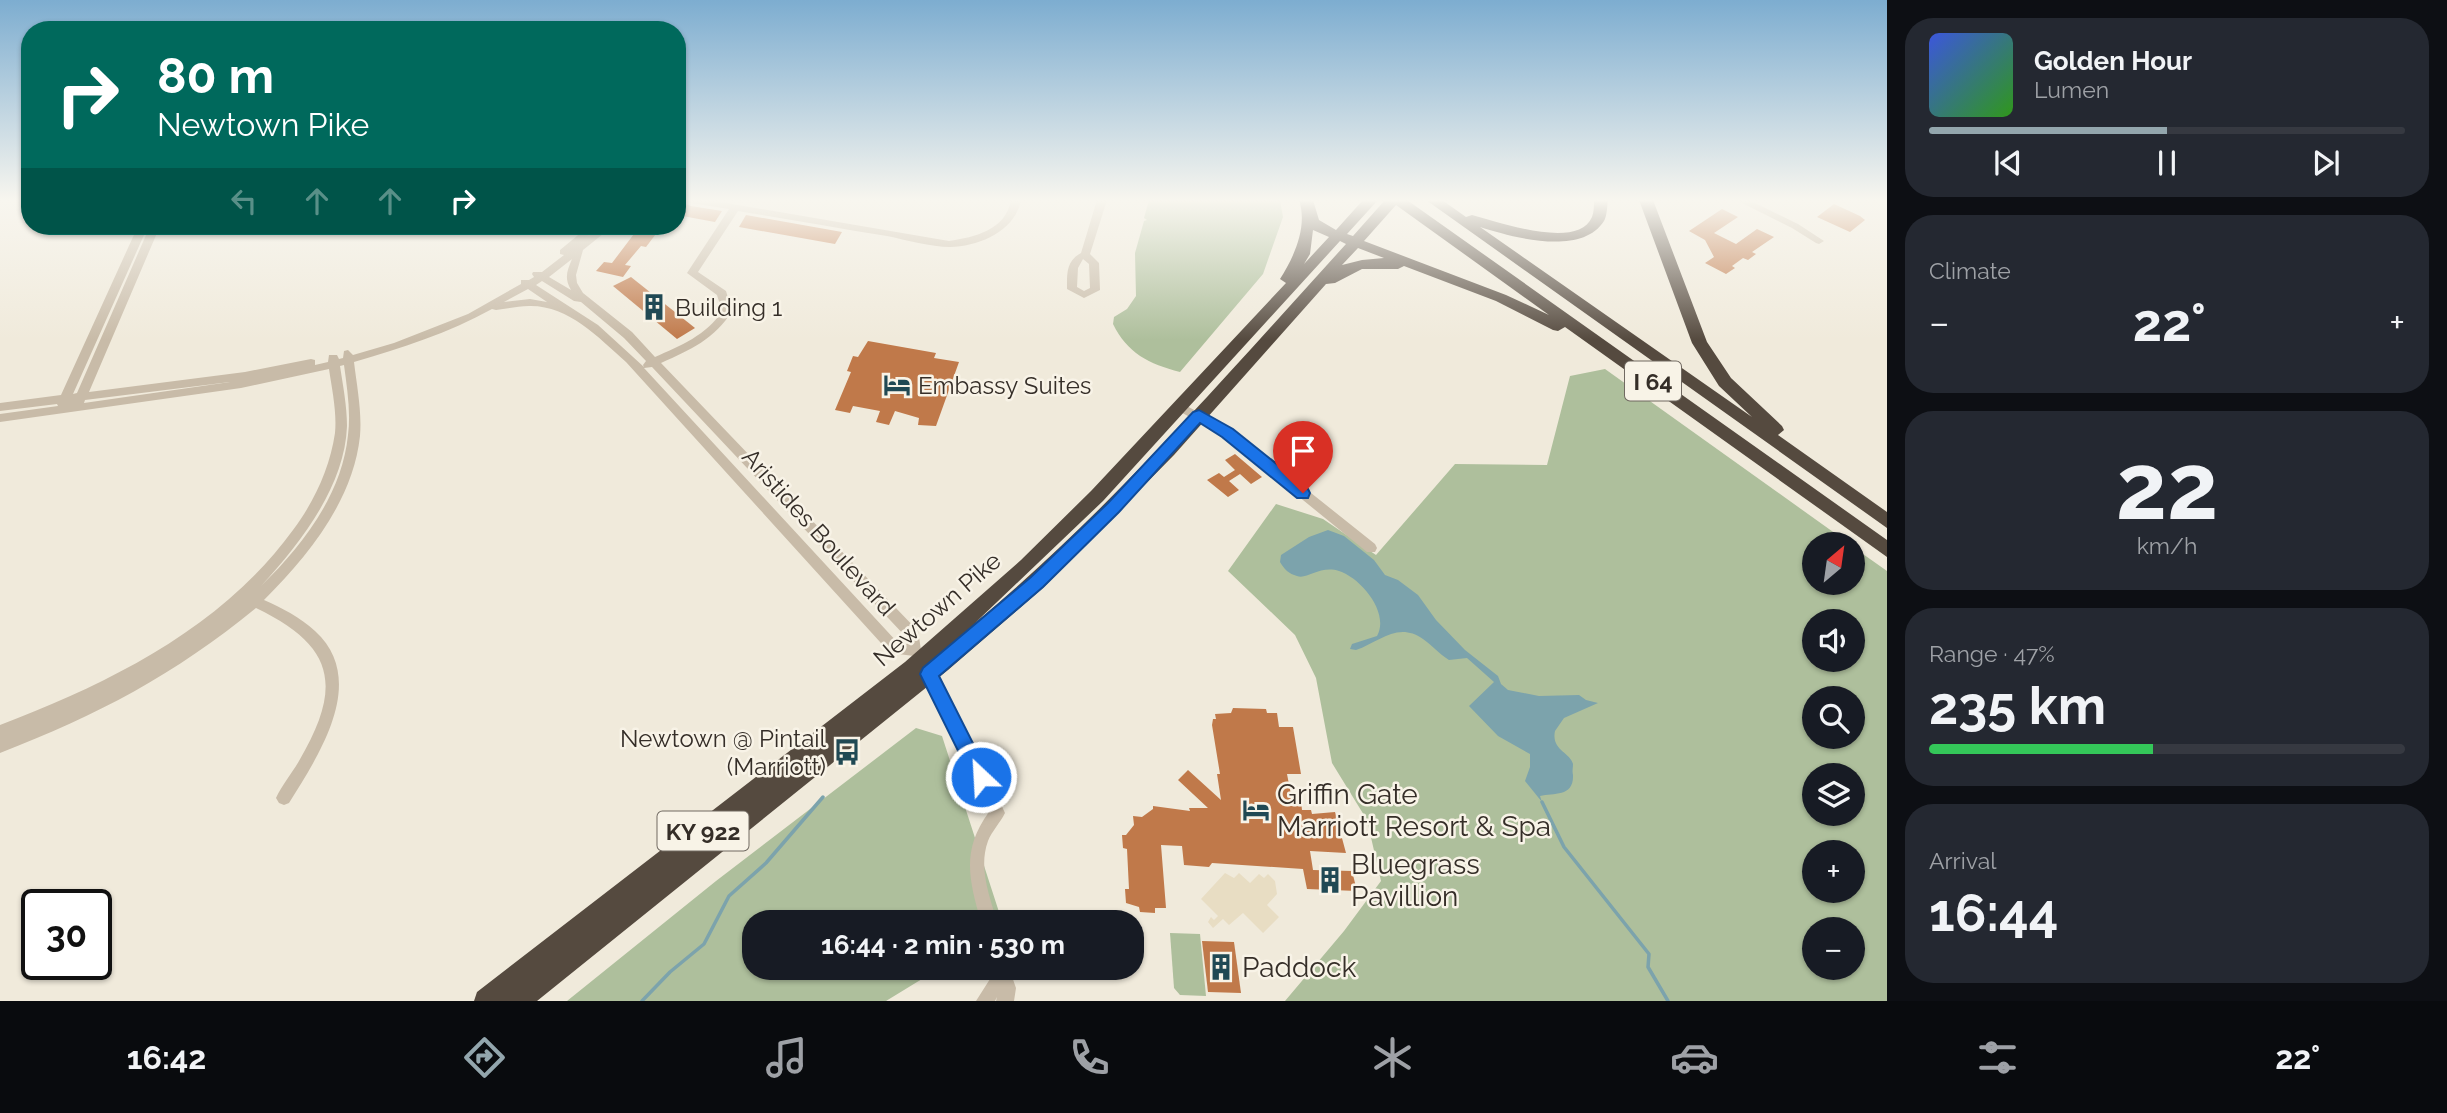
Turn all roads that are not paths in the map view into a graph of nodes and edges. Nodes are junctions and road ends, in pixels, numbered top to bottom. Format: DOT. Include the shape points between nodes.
graph roads {
  1 [pos="134,247"];
  2 [pos="146,247"];
  3 [pos="570,247"];
  4 [pos="584,247"];
  5 [pos="709,247"];
  6 [pos="1088,247"];
  7 [pos="1304,247"];
  8 [pos="1339,247"];
  9 [pos="1341,247"];
  10 [pos="1367,247"];
  11 [pos="1463,247"];
  12 [pos="1500,247"];
  13 [pos="1664,247"];
  14 [pos="1085,255"];
  15 [pos="1072,269"];
  16 [pos="538,274"];
  17 [pos="1453,279"];
  18 [pos="525,282"];
  19 [pos="1095,284"];
  20 [pos="479,312"];
  21 [pos="576,314"];
  22 [pos="602,314"];
  23 [pos="1278,327"];
  24 [pos="1230,350"];
  25 [pos="348,357"];
  26 [pos="652,360"];
  27 [pos="333,362"];
  28 [pos="638,367"];
  29 [pos="78,402"];
  30 [pos="63,404"];
  31 [pos="0,407"];
  32 [pos="1190,411"];
  33 [pos="1702,417"];
  34 [pos="0,418"];
  35 [pos="1887,521"];
  36 [pos="1371,548"];
  37 [pos="1887,550"];
  38 [pos="247,598"];
  39 [pos="921,661"];
  40 [pos="0,732"];
  41 [pos="0,746"];
  42 [pos="284,798"];
  43 [pos="986,910"];
  44 [pos="997,980"];
  45 [pos="1005,980"];
  46 [pos="486,1001"];
  47 [pos="518,1001"];
  48 [pos="985,1001"];
  49 [pos="1005,1001"];
  1 -- 30 [label="street"];
  2 -- 29 [label="street"];
  3 -- 16 [label="street"];
  4 -- 16 [label="street"];
  4 -- 22 [label="street, Aristides Boulevard" via="572,266 572,283"];
  5 -- 26 [label="street" via="692,273 714,286 726,300 727,311 710,333"];
  6 -- 14 [label="street"];
  7 -- 24 [label="highway" via="1299,262"];
  8 -- 24 [label="highway, Newtown Pike / KY 922"];
  9 -- 23 [label="highway, Newtown Pike / KY 922"];
  10 -- 17 [label="highway"];
  11 -- 33 [label="highway, I 64"];
  12 -- 35 [label="highway, I 64"];
  13 -- 35 [label="highway" via="1700,343 1725,382 1775,430"];
  14 -- 15 [label="street"];
  14 -- 19 [label="street" via="1094,263"];
  15 -- 19 [label="street"];
  15 -- 19 [label="street" via="1075,292 1093,293"];
  16 -- 18 [label="street"];
  16 -- 22 [label="street, Aristides Boulevard"];
  17 -- 23 [label="highway" via="1387,263 1344,268"];
  17 -- 33 [label="highway" via="1552,322"];
  18 -- 20 [label="street"];
  18 -- 21 [label="street, Aristides Boulevard"];
  18 -- 25 [label="street"];
  20 -- 21 [label="street, Aristides Boulevard" via="530,302"];
  20 -- 25 [label="street" via="416,338"];
  21 -- 28 [label="street, Aristides Boulevard"];
  22 -- 26 [label="street, Aristides Boulevard"];
  23 -- 32 [label="highway, Newtown Pike / KY 922"];
  24 -- 32 [label="highway, Newtown Pike / KY 922"];
  25 -- 27 [label="street"];
  25 -- 38 [label="street" via="355,419 352,450 335,498 307,542"];
  26 -- 28 [label="street"];
  26 -- 39 [label="street, Aristides Boulevard" via="913,635"];
  27 -- 29 [label="street" via="258,383"];
  27 -- 38 [label="street" via="340,435 327,482 292,541"];
  28 -- 39 [label="street, Aristides Boulevard" via="895,649"];
  29 -- 30 [label="street"];
  30 -- 31 [label="street"];
  30 -- 34 [label="street"];
  32 -- 36 [label="street" via="1228,433"];
  32 -- 39 [label="highway, Newtown Pike / KY 922" via="1113,507 1037,582"];
  33 -- 37 [label="highway, I 64"];
  38 -- 40 [label="street" via="129,675"];
  38 -- 41 [label="street" via="193,649 147,678 90,709"];
  38 -- 42 [label="street" via="303,626 324,649 333,673 327,724"];
  39 -- 43 [label="street" via="996,813 975,850"];
  39 -- 46 [label="highway, Newtown Pike / KY 922"];
  39 -- 47 [label="highway, Newtown Pike / KY 922"];
  44 -- 48 [label="street"];
  45 -- 49 [label="street"];
}
